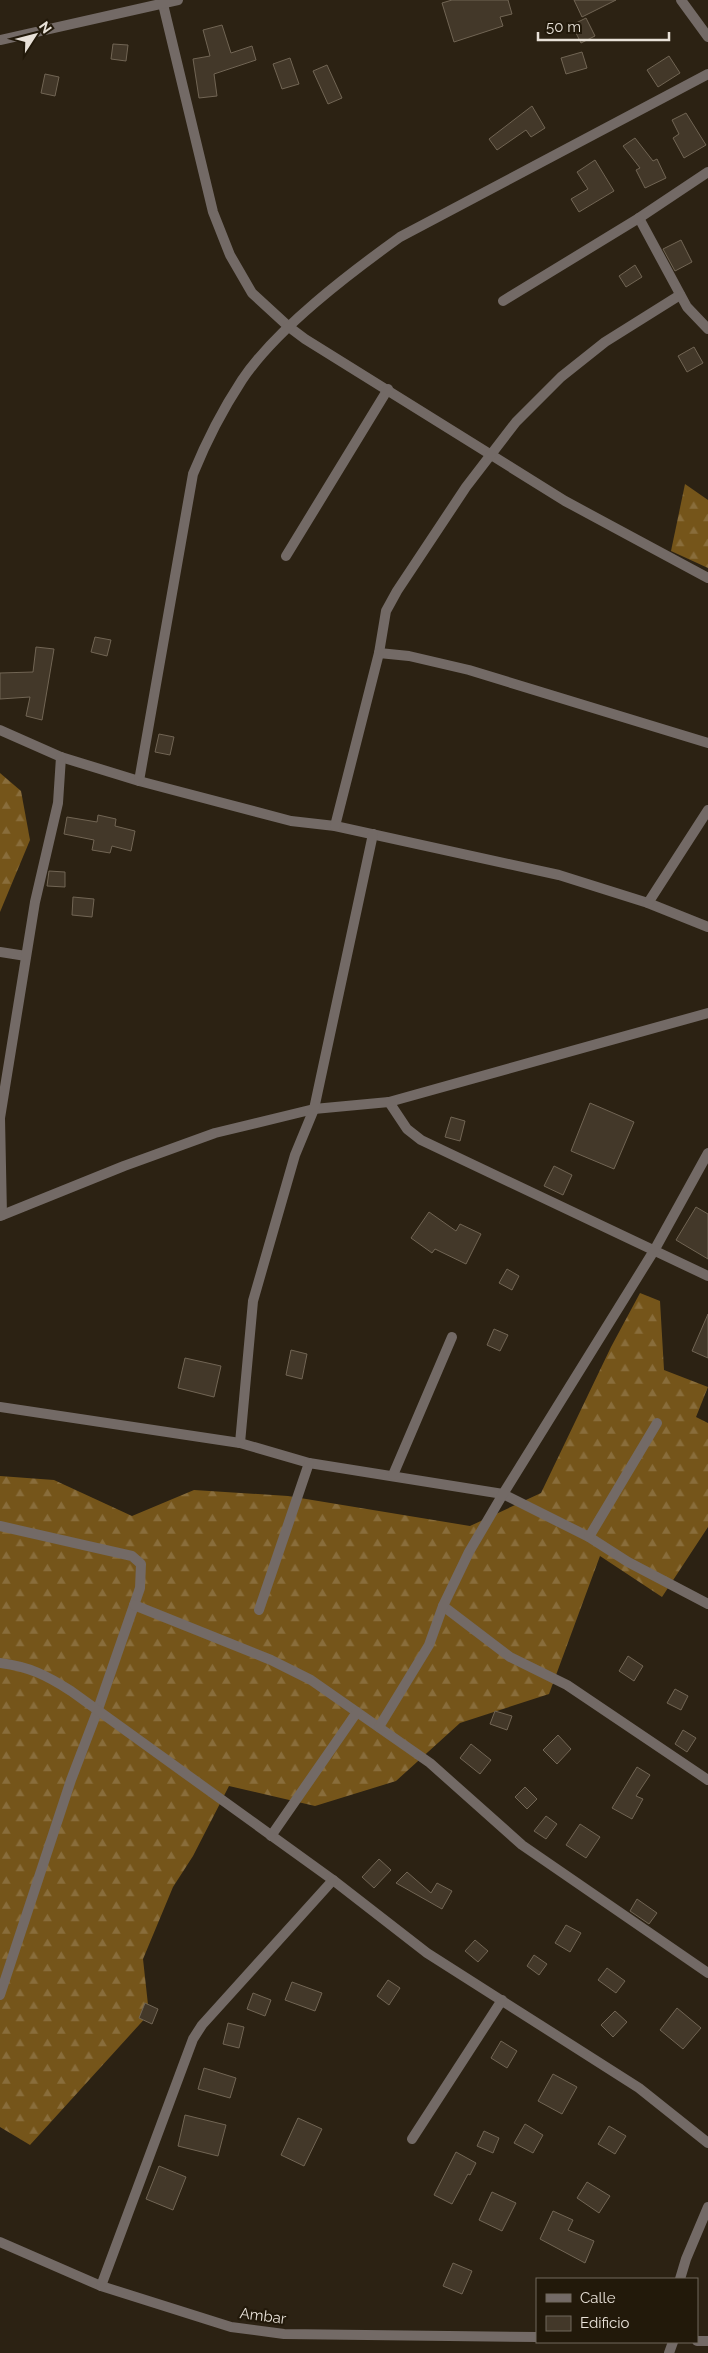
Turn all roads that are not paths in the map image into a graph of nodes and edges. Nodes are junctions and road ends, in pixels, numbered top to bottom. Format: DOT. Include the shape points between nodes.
graph roads {
  1 [pos="178,0"];
  2 [pos="681,0"];
  3 [pos="162,2"];
  4 [pos="708,37"];
  5 [pos="0,40"];
  6 [pos="708,74"];
  7 [pos="708,172"];
  8 [pos="639,218"];
  9 [pos="680,295"];
  10 [pos="503,301"];
  11 [pos="289,327"];
  12 [pos="708,329"];
  13 [pos="388,389"];
  14 [pos="490,456"];
  15 [pos="286,556"];
  16 [pos="708,578"];
  17 [pos="379,653"];
  18 [pos="0,730"];
  19 [pos="708,743"];
  20 [pos="61,757"];
  21 [pos="139,781"];
  22 [pos="708,810"];
  23 [pos="335,826"];
  24 [pos="373,834"];
  25 [pos="648,902"];
  26 [pos="708,927"];
  27 [pos="0,952"];
  28 [pos="26,956"];
  29 [pos="708,1013"];
  30 [pos="389,1102"];
  31 [pos="314,1109"];
  32 [pos="0,1118"];
  33 [pos="708,1153"];
  34 [pos="1,1216"];
  35 [pos="655,1249"];
  36 [pos="708,1276"];
  37 [pos="452,1337"];
  38 [pos="0,1407"];
  39 [pos="656,1423"];
  40 [pos="240,1443"];
  41 [pos="309,1462"];
  42 [pos="393,1475"];
  43 [pos="503,1494"];
  44 [pos="0,1526"];
  45 [pos="589,1537"];
  46 [pos="708,1604"];
  47 [pos="134,1605"];
  48 [pos="443,1606"];
  49 [pos="258,1610"];
  50 [pos="0,1663"];
  51 [pos="97,1712"];
  52 [pos="356,1712"];
  53 [pos="379,1727"];
  54 [pos="708,1780"];
  55 [pos="271,1836"];
  56 [pos="333,1880"];
  57 [pos="708,1973"];
  58 [pos="0,1995"];
  59 [pos="502,2000"];
  60 [pos="412,2139"];
  61 [pos="708,2144"];
  62 [pos="708,2208"];
  63 [pos="0,2242"];
  64 [pos="680,2278"];
  65 [pos="101,2286"];
  66 [pos="536,2338"];
  1 -- 3 [label="street"];
  2 -- 4 [label="street"];
  3 -- 5 [label="street"];
  3 -- 11 [label="street" via="213,212 230,255 252,293"];
  6 -- 11 [label="street" via="400,237 370,258"];
  7 -- 8 [label="street"];
  8 -- 9 [label="street"];
  8 -- 10 [label="street"];
  9 -- 12 [label="street"];
  9 -- 14 [label="street" via="605,342 561,377 516,422"];
  11 -- 13 [label="street"];
  11 -- 21 [label="street" via="242,380 204,447 193,474"];
  13 -- 14 [label="street"];
  13 -- 15 [label="street"];
  14 -- 16 [label="street" via="565,501"];
  14 -- 17 [label="street" via="397,591 386,611"];
  17 -- 19 [label="street" via="409,656 469,670"];
  17 -- 23 [label="street"];
  18 -- 20 [label="street"];
  20 -- 21 [label="street"];
  20 -- 28 [label="street" via="58,802"];
  21 -- 23 [label="street" via="291,821"];
  22 -- 25 [label="street"];
  23 -- 24 [label="street"];
  24 -- 25 [label="street" via="559,875"];
  24 -- 31 [label="street"];
  25 -- 26 [label="street"];
  27 -- 28 [label="street"];
  28 -- 32 [label="street"];
  29 -- 30 [label="street"];
  30 -- 31 [label="street"];
  30 -- 35 [label="street" via="407,1129 421,1140"];
  31 -- 34 [label="street" via="215,1133"];
  31 -- 40 [label="street" via="295,1155 253,1301"];
  32 -- 34 [label="street"];
  33 -- 35 [label="street"];
  35 -- 36 [label="street"];
  35 -- 43 [label="street"];
  37 -- 42 [label="street"];
  38 -- 40 [label="street"];
  39 -- 45 [label="street"];
  40 -- 41 [label="street"];
  41 -- 42 [label="street"];
  41 -- 49 [label="street"];
  42 -- 43 [label="street"];
  43 -- 45 [label="street"];
  43 -- 48 [label="street" via="469,1552"];
  44 -- 47 [label="street" via="132,1556 141,1564 140,1588"];
  45 -- 46 [label="street" via="628,1562"];
  47 -- 51 [label="street"];
  47 -- 52 [label="street" via="271,1660 311,1680"];
  48 -- 53 [label="street" via="429,1645"];
  48 -- 54 [label="street" via="510,1657 567,1685"];
  50 -- 51 [label="street" via="43,1673"];
  51 -- 55 [label="street"];
  51 -- 58 [label="street" via="71,1780"];
  52 -- 53 [label="street"];
  52 -- 55 [label="street"];
  53 -- 57 [label="street" via="430,1762 522,1844"];
  55 -- 56 [label="street"];
  56 -- 59 [label="street" via="427,1953"];
  56 -- 65 [label="street" via="193,2039"];
  59 -- 60 [label="street"];
  59 -- 61 [label="street" via="639,2088"];
  62 -- 64 [label="street"];
  63 -- 65 [label="street, Ambar"];
  65 -- 66 [label="street, Ambar" via="231,2327 284,2334"];
}
